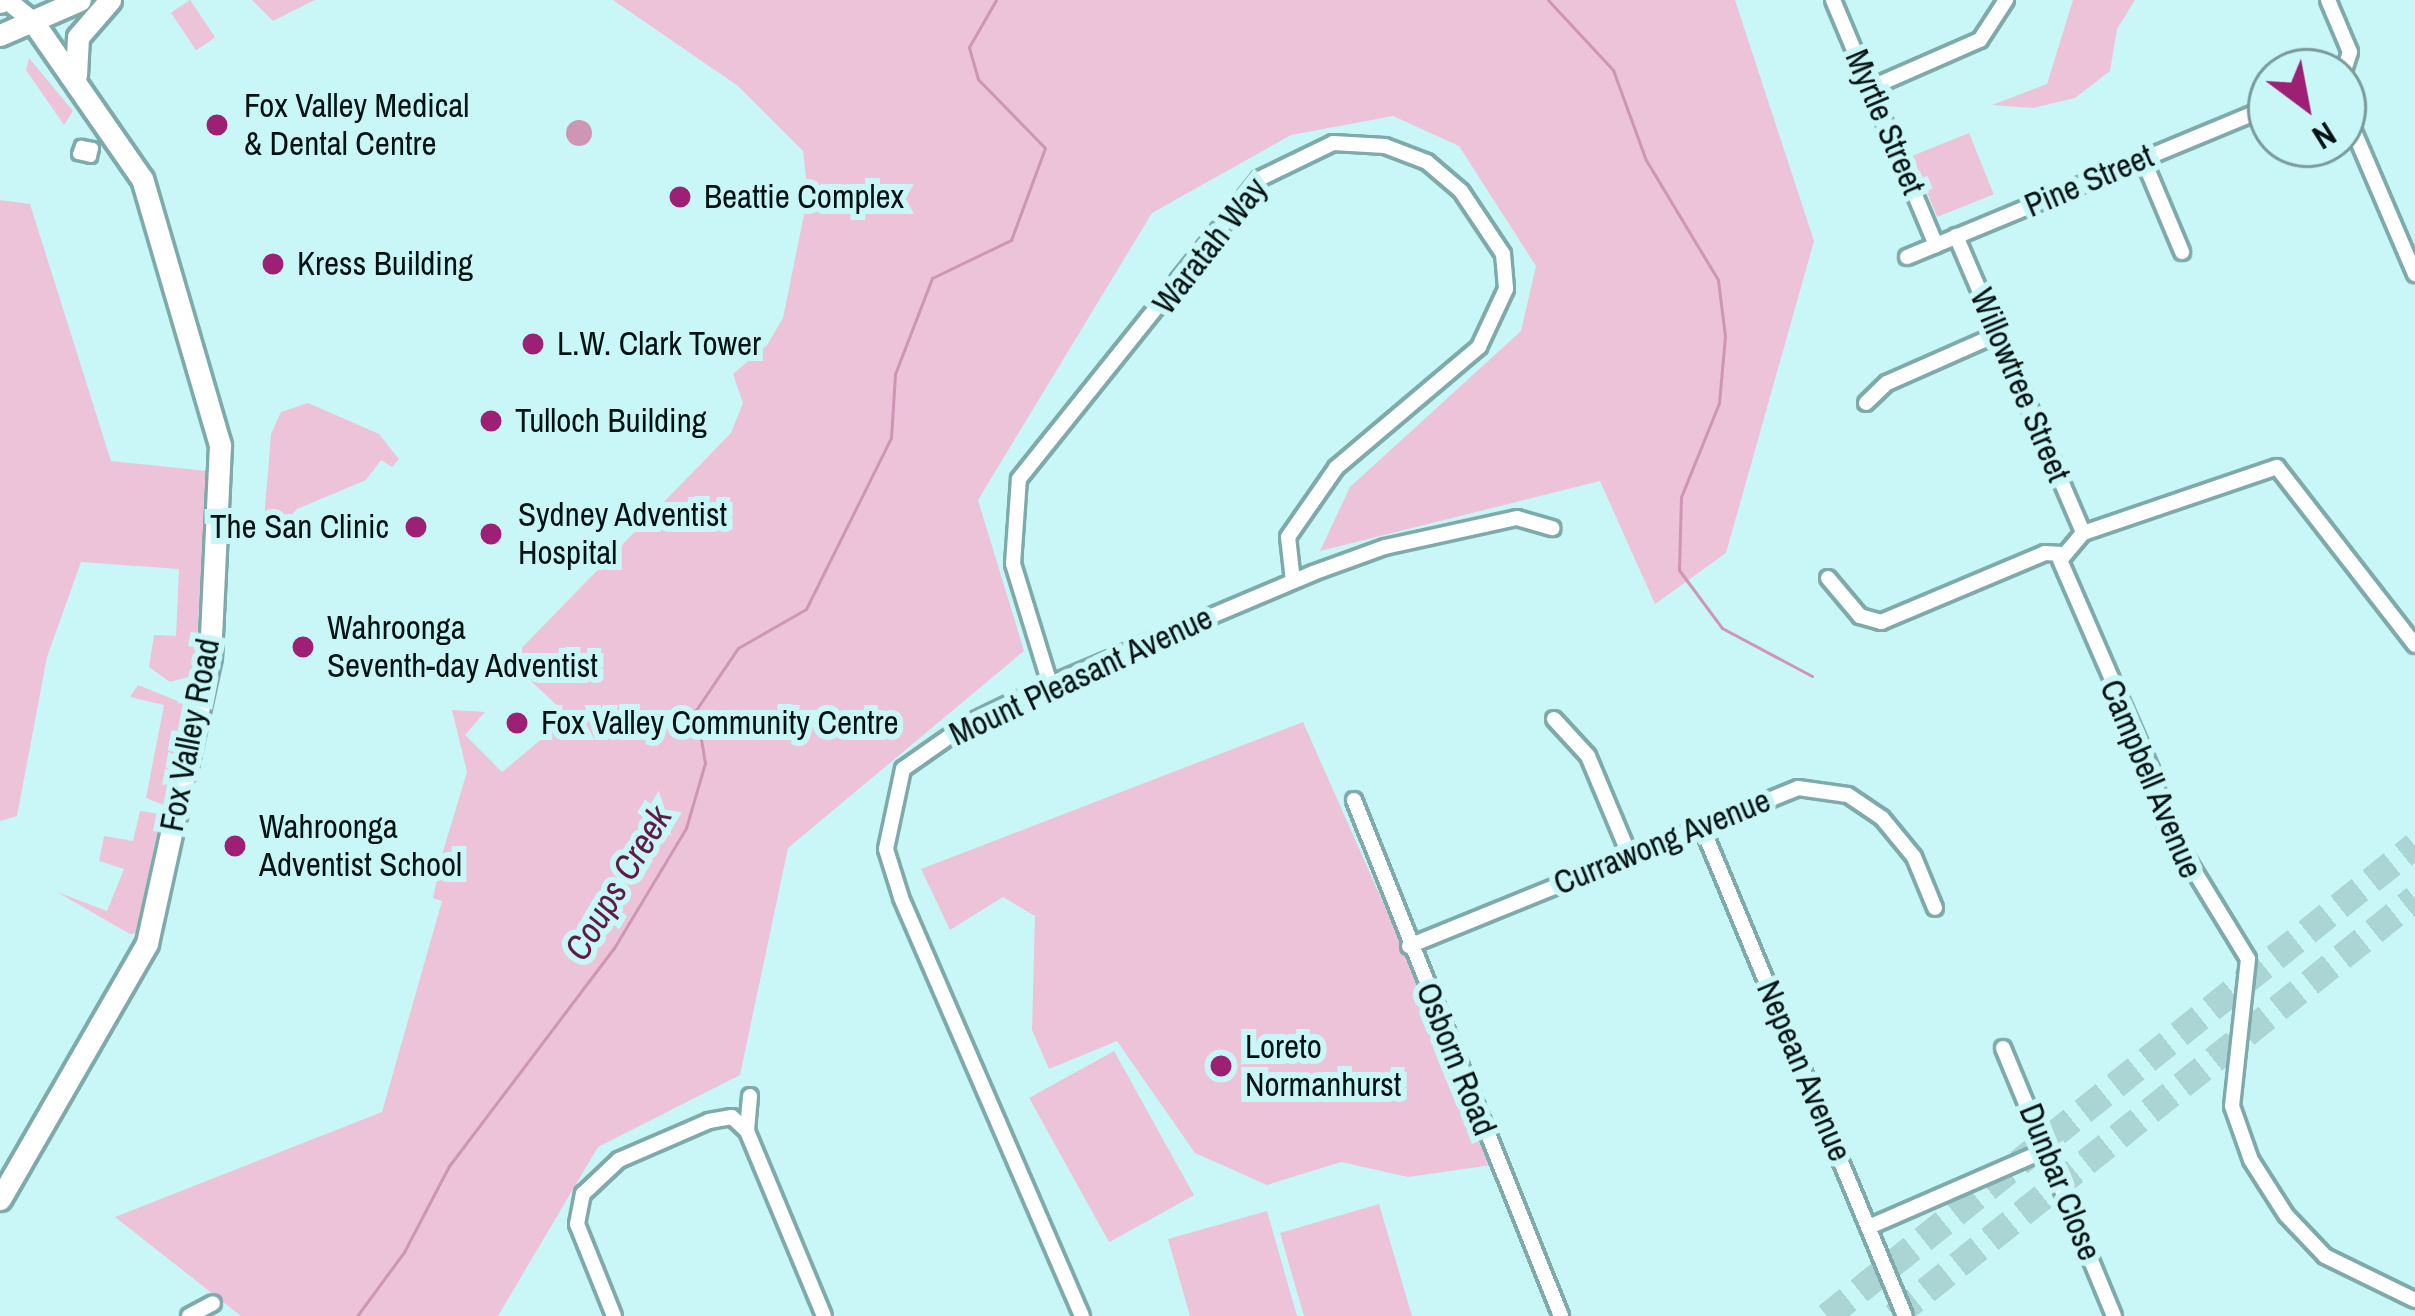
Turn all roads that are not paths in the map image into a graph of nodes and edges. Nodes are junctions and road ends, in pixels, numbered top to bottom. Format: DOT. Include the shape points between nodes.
graph roads {
  1 [pos="80,0"];
  2 [pos="110,0"];
  3 [pos="1833,0"];
  4 [pos="2006,0"];
  5 [pos="2328,0"];
  6 [pos="3,1"];
  7 [pos="32,20"];
  8 [pos="0,35"];
  9 [pos="2341,48"];
  10 [pos="76,75"];
  11 [pos="1870,88"];
  12 [pos="2247,116"];
  13 [pos="2143,159"];
  14 [pos="2367,162"];
  15 [pos="1956,236"];
  16 [pos="1936,245"];
  17 [pos="2182,253"];
  18 [pos="1907,257"];
  19 [pos="2415,274"];
  20 [pos="1998,334"];
  21 [pos="1866,403"];
  22 [pos="1553,528"];
  23 [pos="2083,533"];
  24 [pos="2062,554"];
  25 [pos="1828,578"];
  26 [pos="1294,581"];
  27 [pos="2415,644"];
  28 [pos="1050,684"];
  29 [pos="1554,719"];
  30 [pos="1354,800"];
  31 [pos="1702,827"];
  32 [pos="1629,854"];
  33 [pos="1935,908"];
  34 [pos="1409,946"];
  35 [pos="2003,1048"];
  36 [pos="750,1096"];
  37 [pos="747,1131"];
  38 [pos="2048,1149"];
  39 [pos="0,1199"];
  40 [pos="1869,1227"];
  41 [pos="2415,1300"];
  42 [pos="213,1303"];
  43 [pos="189,1316"];
  44 [pos="614,1316"];
  45 [pos="824,1316"];
  46 [pos="1082,1316"];
  47 [pos="1561,1316"];
  48 [pos="1905,1316"];
  49 [pos="2114,1316"];
  1 -- 7 [label="main road"];
  2 -- 10 [label="main road" via="78,37"];
  3 -- 11 [label="street, Myrtle Street"];
  4 -- 11 [label="street" via="1980,40"];
  5 -- 9 [label="street"];
  6 -- 7 [label="street, Fox Valley Road"];
  7 -- 8 [label="main road"];
  7 -- 10 [label="main road, Fox Valley Road"];
  10 -- 39 [label="main road, Fox Valley Road" via="142,179 218,422 210,657 142,958"];
  11 -- 16 [label="street, Myrtle Street"];
  12 -- 13 [label="street, Pine Street"];
  13 -- 15 [label="street, Pine Street"];
  13 -- 17 [label="street"];
  14 -- 19 [label="street"];
  15 -- 16 [label="street, Pine Street"];
  15 -- 20 [label="street, Willowtree Street"];
  16 -- 18 [label="street, Pine Street"];
  20 -- 21 [label="street" via="1887,382"];
  20 -- 23 [label="street, Willowtree Street"];
  22 -- 26 [label="street, Mount Pleasant Avenue" via="1517,518 1384,547"];
  23 -- 24 [label="street"];
  23 -- 27 [label="street" via="2272,466 2288,473"];
  24 -- 25 [label="street" via="2045,553 1881,622 1860,616"];
  24 -- 41 [label="street, Campbell Avenue" via="2062,572 2152,774 2165,823 2199,891 2248,959 2232,1106 2252,1160 2286,1215 2325,1256"];
  26 -- 28 [label="street, Mount Pleasant Avenue"];
  26 -- 28 [label="street, Waratah Way" via="1288,537 1322,487 1351,452 1479,347 1506,290 1503,254 1461,191 1426,162 1385,146 1333,143 1259,179 1018,479 1013,564"];
  28 -- 46 [label="street, Mount Pleasant Avenue" via="967,724 902,770 886,849"];
  29 -- 32 [label="street" via="1588,756"];
  30 -- 34 [label="street, Osborn Road"];
  31 -- 32 [label="street, Currawong Avenue"];
  31 -- 33 [label="street, Currawong Avenue" via="1798,788 1848,795 1905,843"];
  31 -- 40 [label="street, Nepean Avenue"];
  32 -- 34 [label="street, Currawong Avenue"];
  34 -- 47 [label="street, Osborn Road"];
  35 -- 38 [label="street, Dunbar Close"];
  36 -- 37 [label="street"];
  37 -- 44 [label="street" via="732,1117 709,1121 619,1160 583,1194 577,1224"];
  37 -- 45 [label="street"];
  38 -- 40 [label="street"];
  38 -- 49 [label="street, Dunbar Close"];
  40 -- 48 [label="street, Nepean Avenue"];
  42 -- 43 [label="street"];
}
